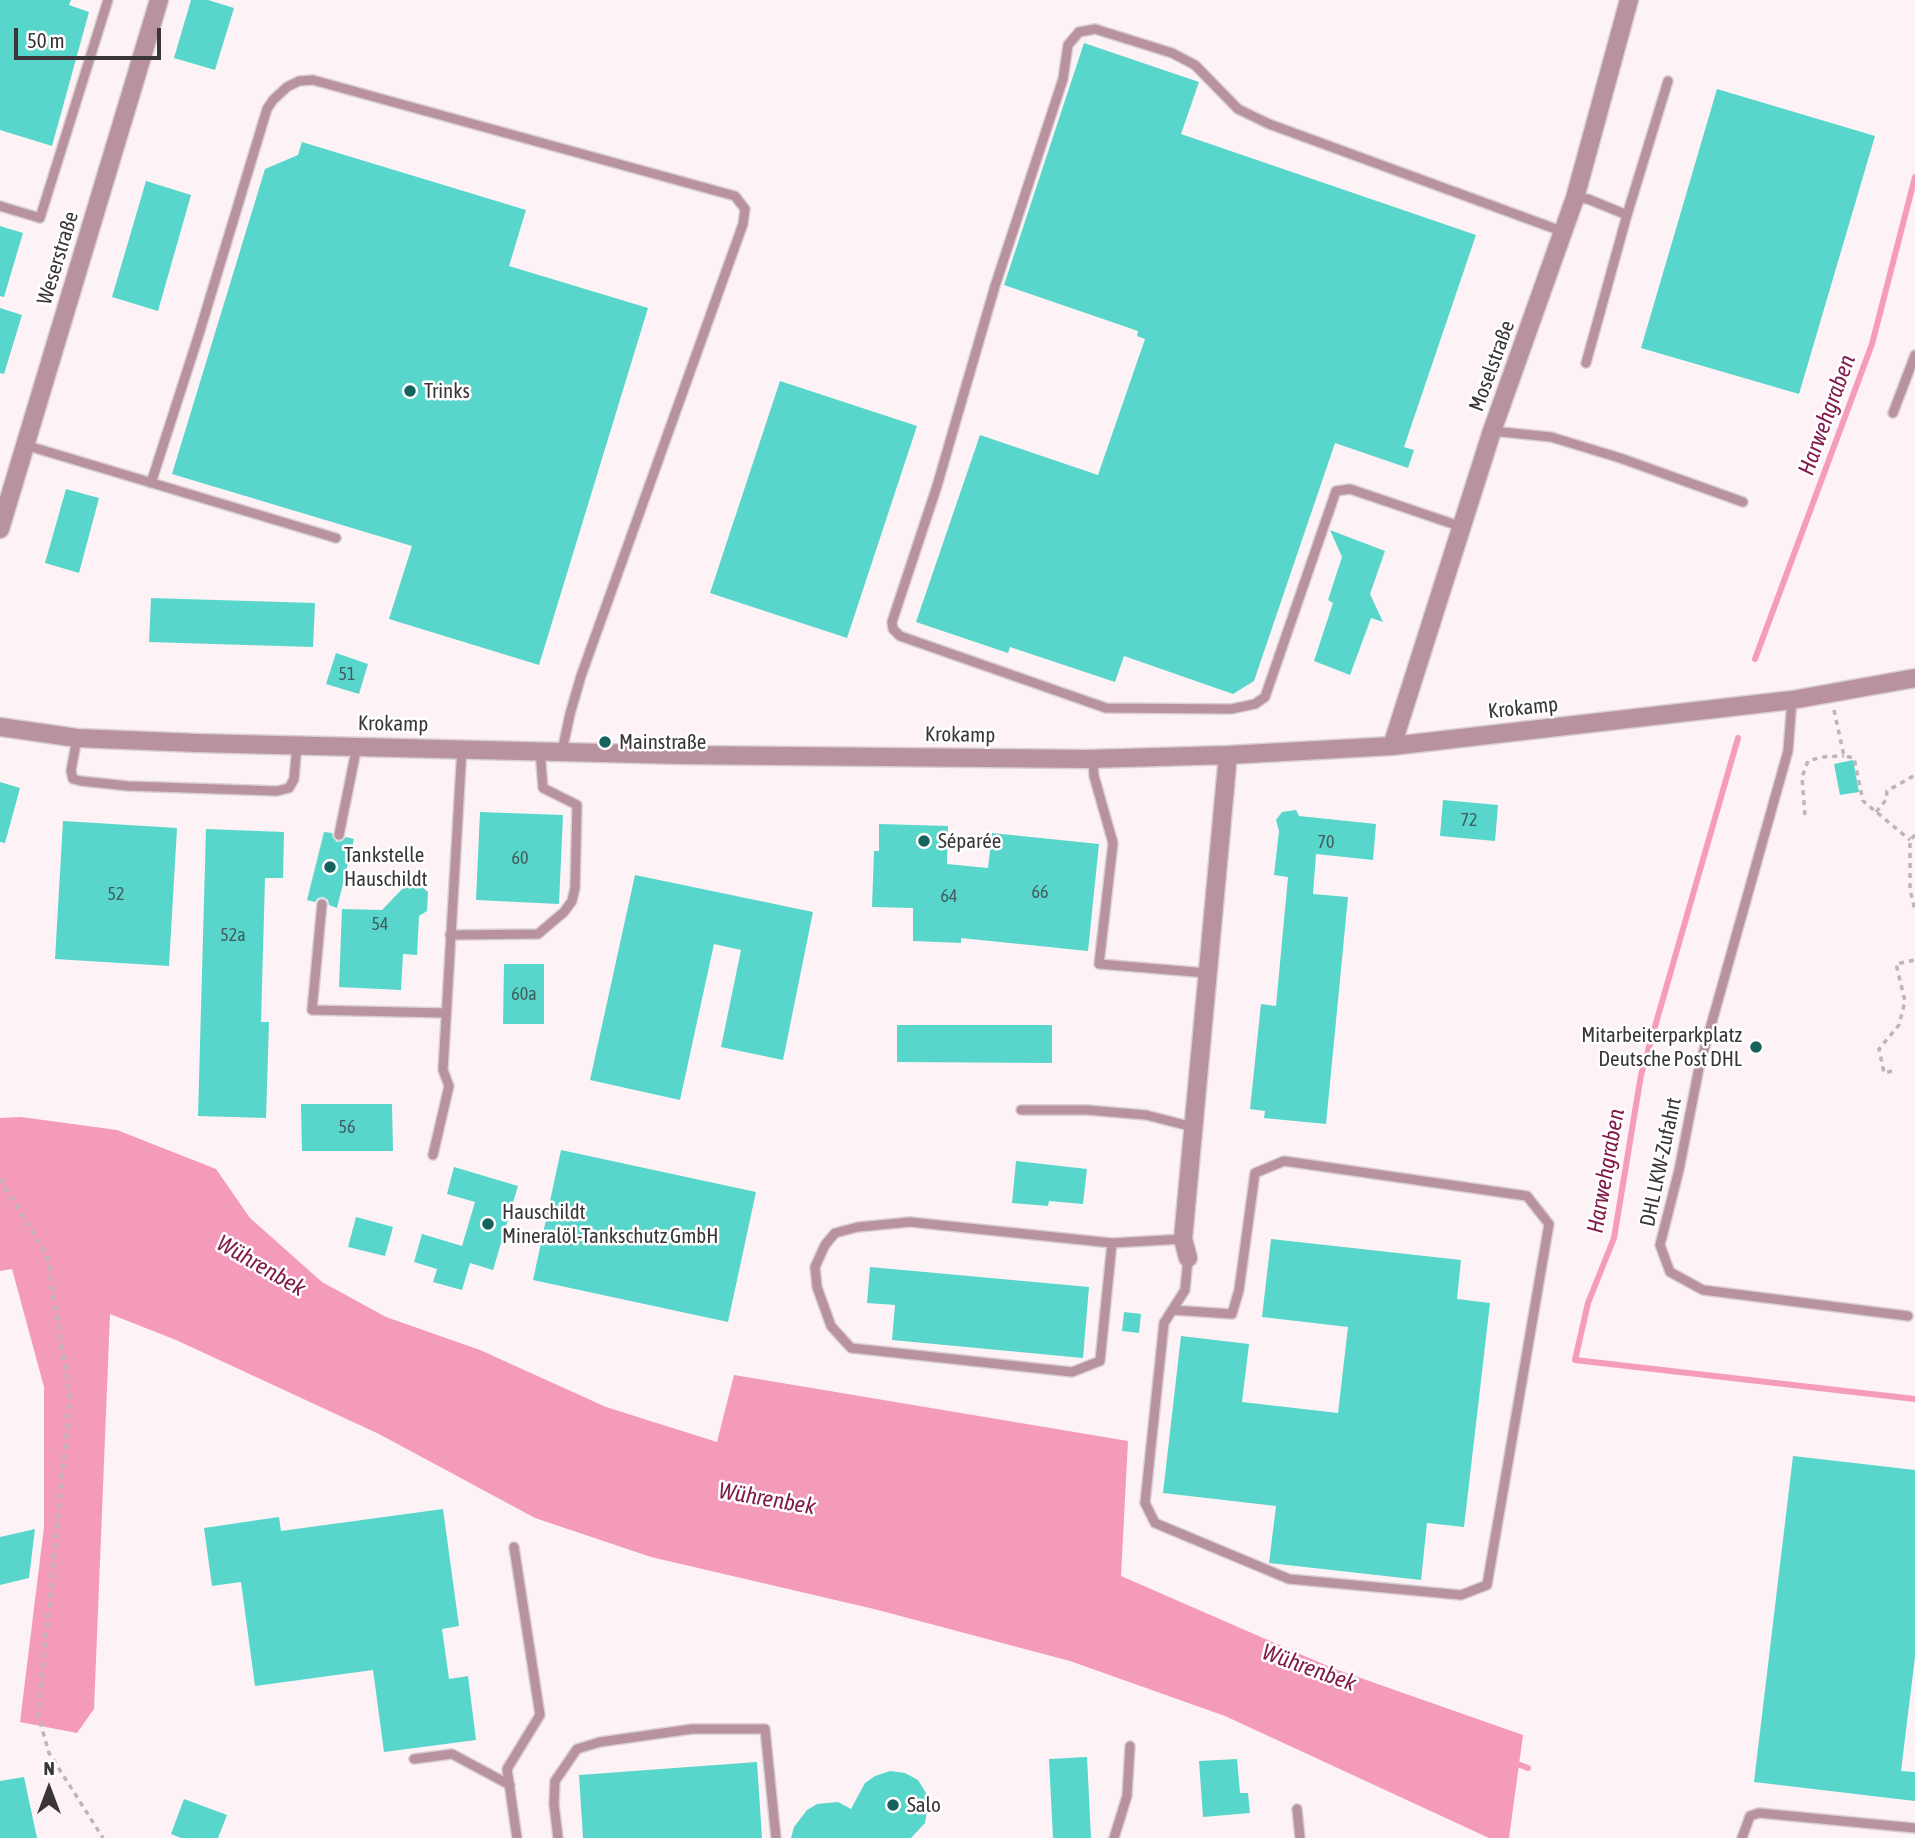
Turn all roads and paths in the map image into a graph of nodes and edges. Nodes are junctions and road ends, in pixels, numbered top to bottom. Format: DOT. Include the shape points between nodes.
graph roads {
  1 [pos="108,0"];
  2 [pos="159,0"];
  3 [pos="1629,0"];
  4 [pos="1668,81"];
  5 [pos="1575,198"];
  6 [pos="0,206"];
  7 [pos="1627,215"];
  8 [pos="1564,232"];
  9 [pos="1915,355"];
  10 [pos="1586,363"];
  11 [pos="1913,367"];
  12 [pos="1893,413"];
  13 [pos="1492,431"];
  14 [pos="25,445"];
  15 [pos="151,483"];
  16 [pos="1743,502"];
  17 [pos="1462,527"];
  18 [pos="0,529"];
  19 [pos="336,538"];
  20 [pos="1915,678"];
  21 [pos="1831,694"];
  22 [pos="1792,700"];
  23 [pos="0,727"];
  24 [pos="77,738"];
  25 [pos="297,745"];
  26 [pos="357,746"];
  27 [pos="1392,746"];
  28 [pos="462,748"];
  29 [pos="540,750"];
  30 [pos="562,751"];
  31 [pos="1228,755"];
  32 [pos="1844,756"];
  33 [pos="1093,759"];
  34 [pos="1915,775"];
  35 [pos="1876,812"];
  36 [pos="1805,815"];
  37 [pos="339,835"];
  38 [pos="1915,835"];
  39 [pos="1910,840"];
  40 [pos="322,904"];
  41 [pos="1915,911"];
  42 [pos="450,935"];
  43 [pos="1915,960"];
  44 [pos="1208,973"];
  45 [pos="445,1013"];
  46 [pos="1892,1071"];
  47 [pos="1021,1110"];
  48 [pos="1193,1127"];
  49 [pos="433,1154"];
  50 [pos="0,1179"];
  51 [pos="1183,1239"];
  52 [pos="1112,1243"];
  53 [pos="1188,1258"];
  54 [pos="1172,1310"];
  55 [pos="1908,1316"];
  56 [pos="514,1547"];
  57 [pos="1130,1746"];
  58 [pos="414,1759"];
  59 [pos="510,1785"];
  60 [pos="1297,1809"];
  61 [pos="1914,1831"];
  62 [pos="103,1838"];
  63 [pos="517,1838"];
  64 [pos="558,1838"];
  65 [pos="776,1838"];
  66 [pos="1114,1838"];
  67 [pos="1300,1838"];
  68 [pos="1742,1838"];
  1 -- 6 [label="lane" via="40,218"];
  2 -- 14 [label="street, Weserstraße"];
  3 -- 5 [label="street, Moselstraße"];
  4 -- 7 [label="lane"];
  5 -- 7 [label="lane"];
  5 -- 8 [label="street, Moselstraße"];
  7 -- 10 [label="lane"];
  8 -- 13 [label="street, Moselstraße"];
  8 -- 17 [label="lane" via="1269,124 1238,109 1180,56 1095,29 1079,32 1068,45 1063,79 892,622 900,636 1106,708 1231,709 1255,704 1265,696 1336,491 1350,489"];
  9 -- 11 [label="lane"];
  11 -- 12 [label="lane"];
  13 -- 16 [label="lane" via="1551,437"];
  13 -- 17 [label="street, Moselstraße"];
  14 -- 15 [label="lane"];
  14 -- 18 [label="street, Weserstraße"];
  15 -- 19 [label="lane"];
  15 -- 30 [label="lane" via="267,109 299,81 313,80 735,196 745,209 743,224 581,676"];
  17 -- 27 [label="street, Moselstraße"];
  20 -- 21 [label="street, Krokamp"];
  21 -- 22 [label="street, Krokamp"];
  21 -- 32 [label="path"];
  22 -- 27 [label="street, Krokamp"];
  22 -- 55 [label="lane, DHL LKW-Zufahrt" via="1788,751 1699,1068 1660,1245 1670,1272 1703,1290"];
  23 -- 24 [label="street, Krokamp"];
  24 -- 25 [label="street, Krokamp"];
  24 -- 25 [label="lane" via="73,779 128,786 277,791 289,788 294,779"];
  25 -- 26 [label="street, Krokamp"];
  26 -- 28 [label="street, Krokamp"];
  26 -- 37 [label="lane"];
  27 -- 31 [label="street, Krokamp"];
  28 -- 29 [label="street, Krokamp"];
  28 -- 42 [label="lane"];
  29 -- 30 [label="street, Krokamp"];
  29 -- 42 [label="lane" via="543,788 577,805 572,901 538,934"];
  30 -- 33 [label="street, Krokamp"];
  31 -- 33 [label="street, Krokamp"];
  31 -- 44 [label="street"];
  32 -- 35 [label="path" via="1854,758 1863,801"];
  32 -- 36 [label="path" via="1808,761 1802,777"];
  33 -- 44 [label="lane" via="1112,843 1099,964"];
  34 -- 35 [label="path" via="1887,791"];
  35 -- 39 [label="path"];
  38 -- 39 [label="path"];
  39 -- 41 [label="path"];
  40 -- 45 [label="lane" via="312,1010"];
  42 -- 45 [label="lane"];
  43 -- 46 [label="path" via="1896,964 1905,1001 1899,1025 1879,1049 1884,1073"];
  44 -- 48 [label="street"];
  45 -- 49 [label="lane" via="443,1070 449,1086"];
  47 -- 48 [label="lane" via="1146,1115"];
  48 -- 51 [label="street"];
  50 -- 62 [label="path" via="47,1256 70,1397 38,1715 49,1753"];
  51 -- 52 [label="lane"];
  51 -- 53 [label="street"];
  52 -- 52 [label="lane" via="910,1222 858,1227 835,1233 825,1245 815,1267 817,1287 831,1326 850,1349 1072,1372 1100,1361"];
  53 -- 54 [label="lane" via="1185,1290"];
  54 -- 54 [label="lane" via="1164,1322 1145,1503 1155,1523 1289,1579 1461,1595 1487,1585 1549,1224 1527,1196 1284,1161 1255,1173 1232,1314"];
  56 -- 59 [label="lane" via="540,1715 507,1769"];
  57 -- 66 [label="lane" via="1127,1796"];
  58 -- 59 [label="lane" via="452,1754"];
  59 -- 63 [label="lane"];
  60 -- 67 [label="lane"];
  61 -- 68 [label="lane" via="1759,1813 1750,1816"];
  64 -- 65 [label="lane" via="555,1781 577,1749 692,1729 765,1729"];
}
